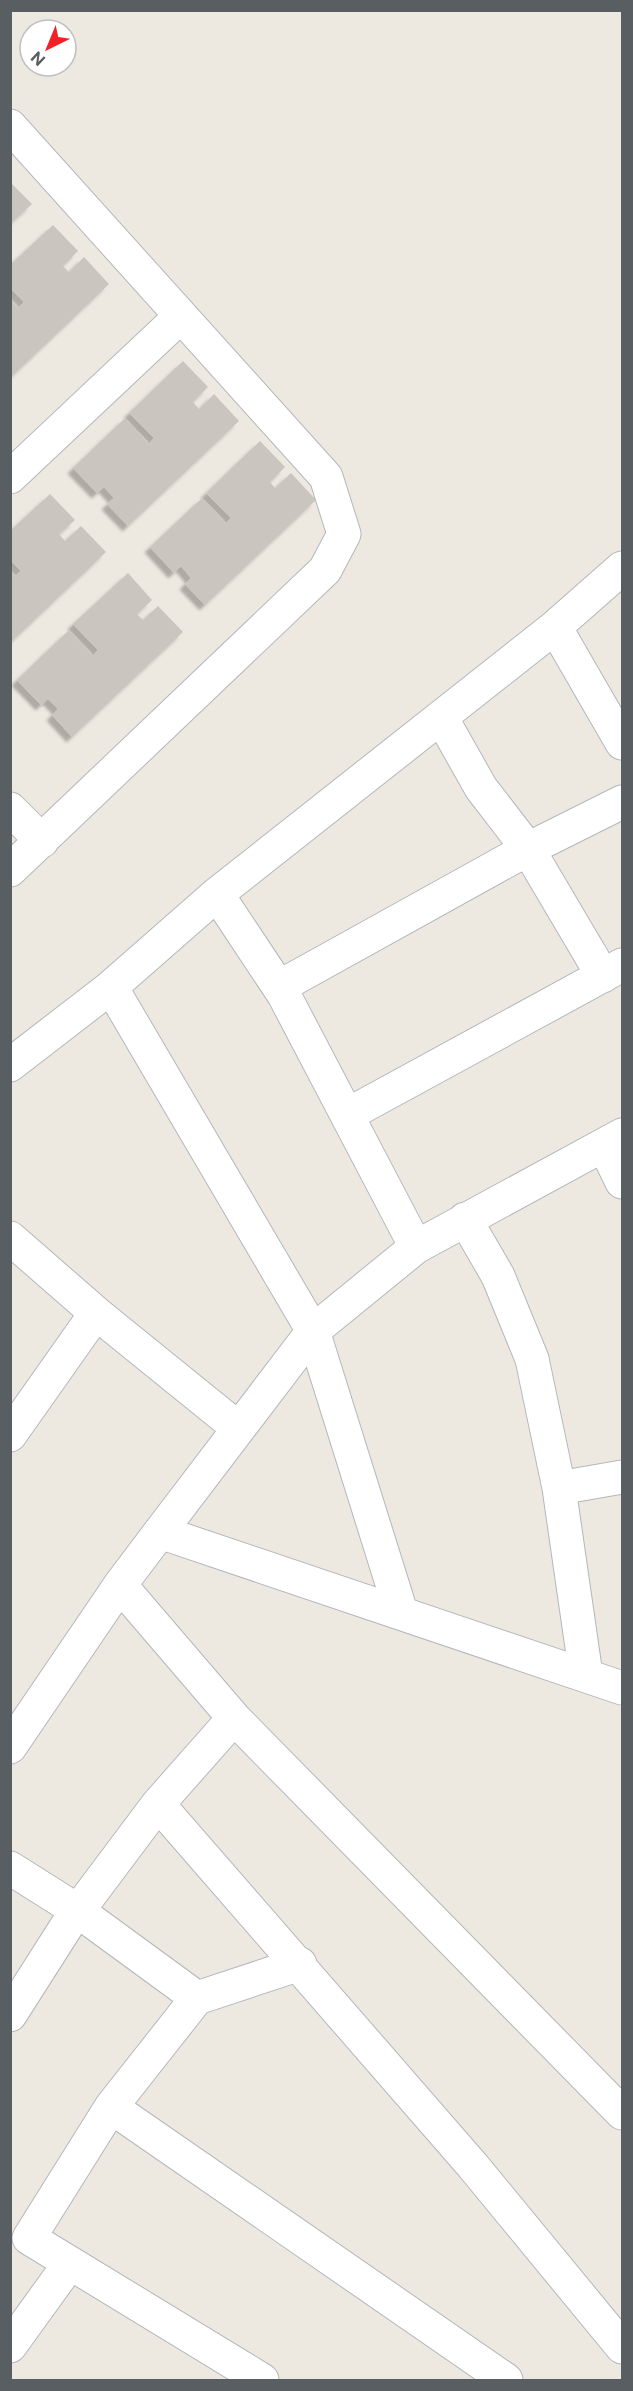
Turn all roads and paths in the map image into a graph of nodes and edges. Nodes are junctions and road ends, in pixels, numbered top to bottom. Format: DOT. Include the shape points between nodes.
graph roads {
  1 [pos="10,126"];
  2 [pos="181,316"];
  3 [pos="10,477"];
  4 [pos="622,568"];
  5 [pos="555,627"];
  6 [pos="441,717"];
  7 [pos="622,743"];
  8 [pos="622,802"];
  9 [pos="10,809"];
  10 [pos="42,841"];
  11 [pos="528,849"];
  12 [pos="10,870"];
  13 [pos="217,894"];
  14 [pos="613,971"];
  15 [pos="111,987"];
  16 [pos="279,987"];
  17 [pos="10,1065"];
  18 [pos="347,1115"];
  19 [pos="613,1140"];
  20 [pos="622,1182"];
  21 [pos="465,1220"];
  22 [pos="10,1238"];
  23 [pos="416,1246"];
  24 [pos="96,1313"];
  25 [pos="313,1331"];
  26 [pos="238,1428"];
  27 [pos="10,1435"];
  28 [pos="622,1477"];
  29 [pos="559,1488"];
  30 [pos="160,1532"];
  31 [pos="120,1585"];
  32 [pos="401,1612"];
  33 [pos="586,1676"];
  34 [pos="622,1688"];
  35 [pos="234,1718"];
  36 [pos="10,1747"];
  37 [pos="158,1804"];
  38 [pos="10,1868"];
  39 [pos="78,1911"];
  40 [pos="300,1964"];
  41 [pos="197,1998"];
  42 [pos="10,2015"];
  43 [pos="111,2107"];
  44 [pos="622,2113"];
  45 [pos="70,2263"];
  46 [pos="10,2346"];
  47 [pos="622,2347"];
  48 [pos="262,2380"];
  49 [pos="506,2380"];
  1 -- 2 [label="street"];
  2 -- 3 [label="street"];
  2 -- 10 [label="street" via="326,477 344,534 326,570"];
  4 -- 5 [label="street"];
  5 -- 6 [label="street"];
  5 -- 7 [label="street"];
  6 -- 11 [label="street" via="481,788"];
  6 -- 13 [label="street"];
  8 -- 11 [label="street"];
  9 -- 10 [label="street"];
  10 -- 12 [label="street"];
  11 -- 14 [label="street"];
  11 -- 16 [label="street"];
  13 -- 15 [label="street"];
  13 -- 16 [label="street"];
  14 -- 18 [label="street"];
  15 -- 17 [label="street"];
  15 -- 25 [label="street"];
  16 -- 18 [label="street"];
  18 -- 23 [label="street"];
  19 -- 20 [label="street"];
  19 -- 21 [label="street"];
  21 -- 23 [label="street"];
  21 -- 29 [label="street" via="498,1276 532,1359"];
  22 -- 24 [label="street"];
  23 -- 25 [label="street"];
  24 -- 26 [label="street"];
  24 -- 27 [label="street"];
  25 -- 26 [label="street"];
  25 -- 32 [label="street"];
  26 -- 30 [label="street"];
  28 -- 29 [label="street"];
  29 -- 33 [label="street"];
  30 -- 31 [label="street"];
  30 -- 32 [label="street"];
  31 -- 35 [label="street"];
  31 -- 36 [label="street"];
  32 -- 33 [label="street"];
  33 -- 34 [label="street"];
  35 -- 37 [label="street"];
  35 -- 44 [label="street"];
  37 -- 39 [label="street"];
  37 -- 40 [label="street"];
  38 -- 39 [label="street"];
  39 -- 41 [label="street"];
  39 -- 42 [label="street"];
  40 -- 41 [label="street"];
  40 -- 47 [label="street"];
  41 -- 43 [label="street"];
  43 -- 45 [label="street" via="30,2238"];
  43 -- 49 [label="street"];
  45 -- 46 [label="street"];
  45 -- 48 [label="street"];
}
